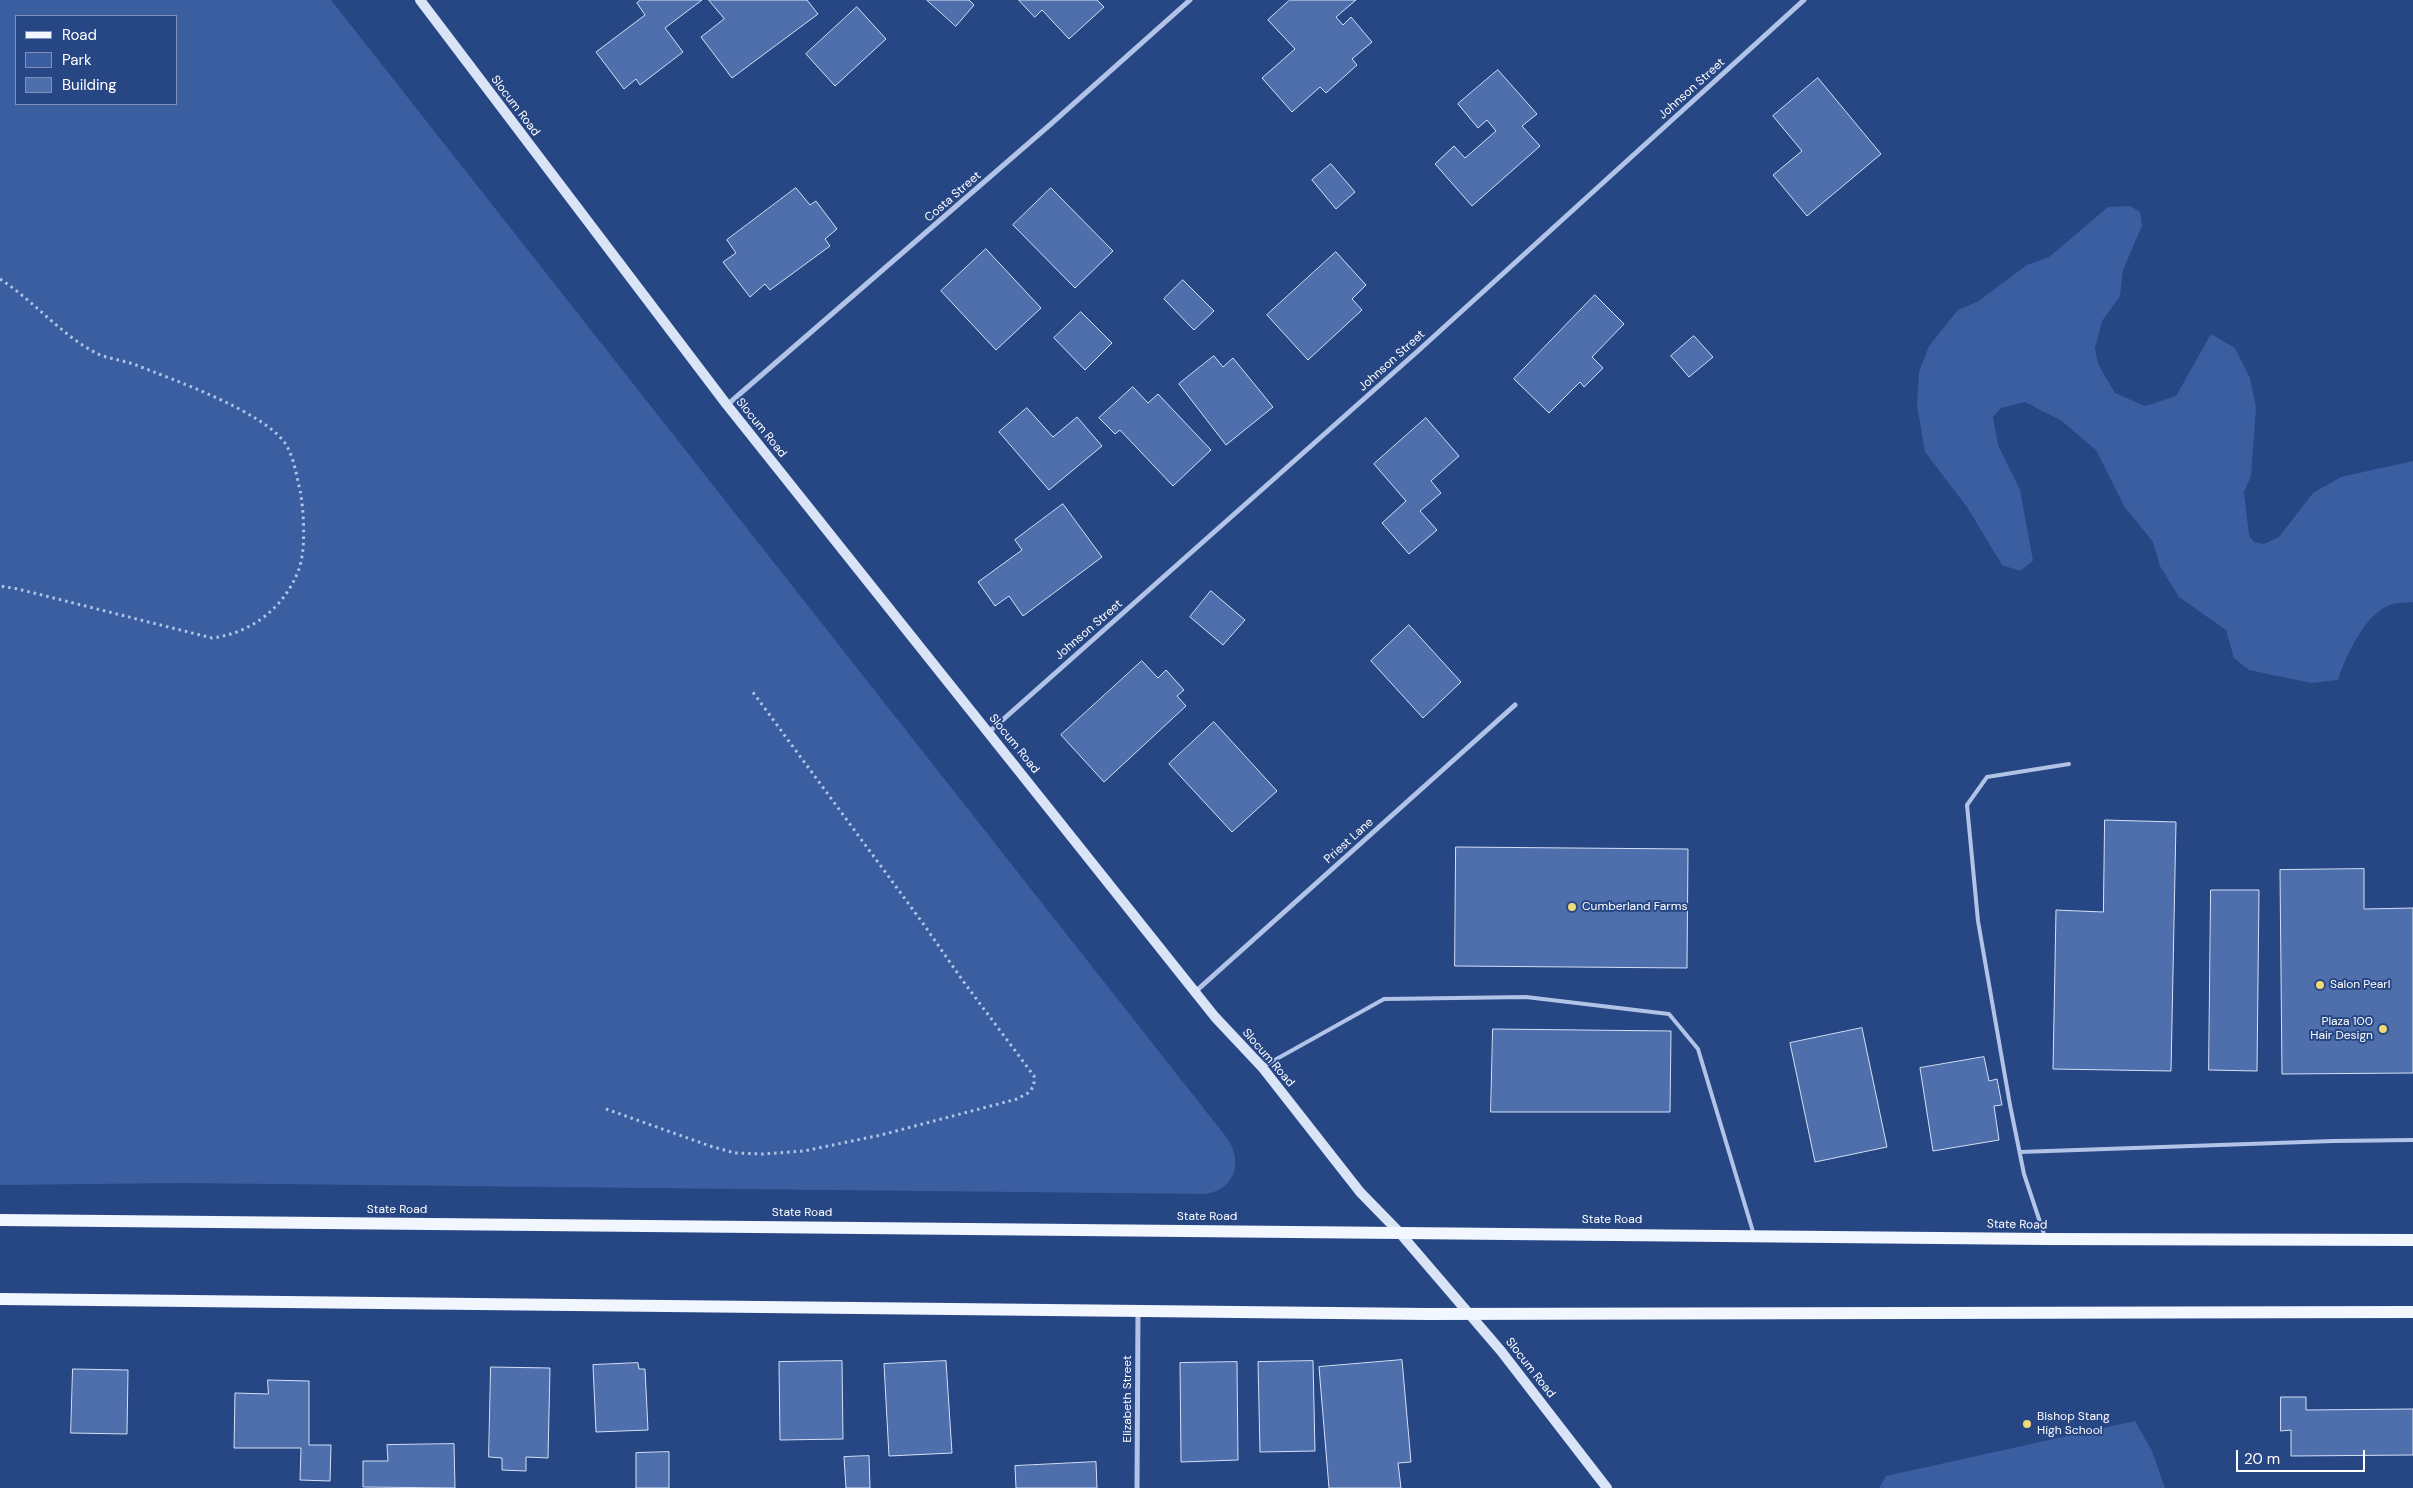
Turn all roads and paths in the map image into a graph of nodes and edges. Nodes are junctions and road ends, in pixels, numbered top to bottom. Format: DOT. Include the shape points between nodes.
graph roads {
  1 [pos="420,0"];
  2 [pos="1190,0"];
  3 [pos="1804,0"];
  4 [pos="0,279"];
  5 [pos="727,406"];
  6 [pos="0,586"];
  7 [pos="752,691"];
  8 [pos="1515,705"];
  9 [pos="989,732"];
  10 [pos="2069,764"];
  11 [pos="1195,992"];
  12 [pos="1262,1067"];
  13 [pos="606,1109"];
  14 [pos="2413,1140"];
  15 [pos="2020,1152"];
  16 [pos="0,1220"];
  17 [pos="1399,1232"];
  18 [pos="1754,1235"];
  19 [pos="2046,1239"];
  20 [pos="2413,1240"];
  21 [pos="0,1299"];
  22 [pos="1138,1310"];
  23 [pos="2413,1312"];
  24 [pos="1468,1314"];
  25 [pos="1137,1488"];
  26 [pos="1607,1488"];
  1 -- 5 [label="main road, Slocum Road"];
  2 -- 5 [label="street, Costa Street"];
  3 -- 9 [label="street, Johnson Street" via="1419,350"];
  4 -- 6 [label="path" via="78,343 254,416 285,443 293,460 302,502 302,560 288,591 276,607 252,626 231,636 212,638"];
  5 -- 9 [label="main road, Slocum Road"];
  7 -- 13 [label="path" via="1034,1076 1034,1086 1017,1099 880,1134 804,1151 762,1154 735,1153 710,1146"];
  8 -- 11 [label="street, Priest Lane"];
  9 -- 11 [label="main road, Slocum Road"];
  10 -- 15 [label="lane" via="1987,777 1967,805 1978,921"];
  11 -- 12 [label="main road, Slocum Road"];
  12 -- 17 [label="main road, Slocum Road" via="1360,1192"];
  12 -- 18 [label="lane" via="1384,999 1526,997 1669,1014 1698,1049"];
  14 -- 15 [label="lane"];
  15 -- 19 [label="lane"];
  16 -- 17 [label="main road, State Road"];
  17 -- 18 [label="main road, State Road"];
  17 -- 24 [label="main road, Slocum Road"];
  18 -- 19 [label="main road, State Road"];
  19 -- 20 [label="main road, State Road"];
  21 -- 22 [label="main road"];
  22 -- 24 [label="main road"];
  22 -- 25 [label="street, Elizabeth Street"];
  23 -- 24 [label="main road"];
  24 -- 26 [label="main road, Slocum Road" via="1501,1351"];
}
